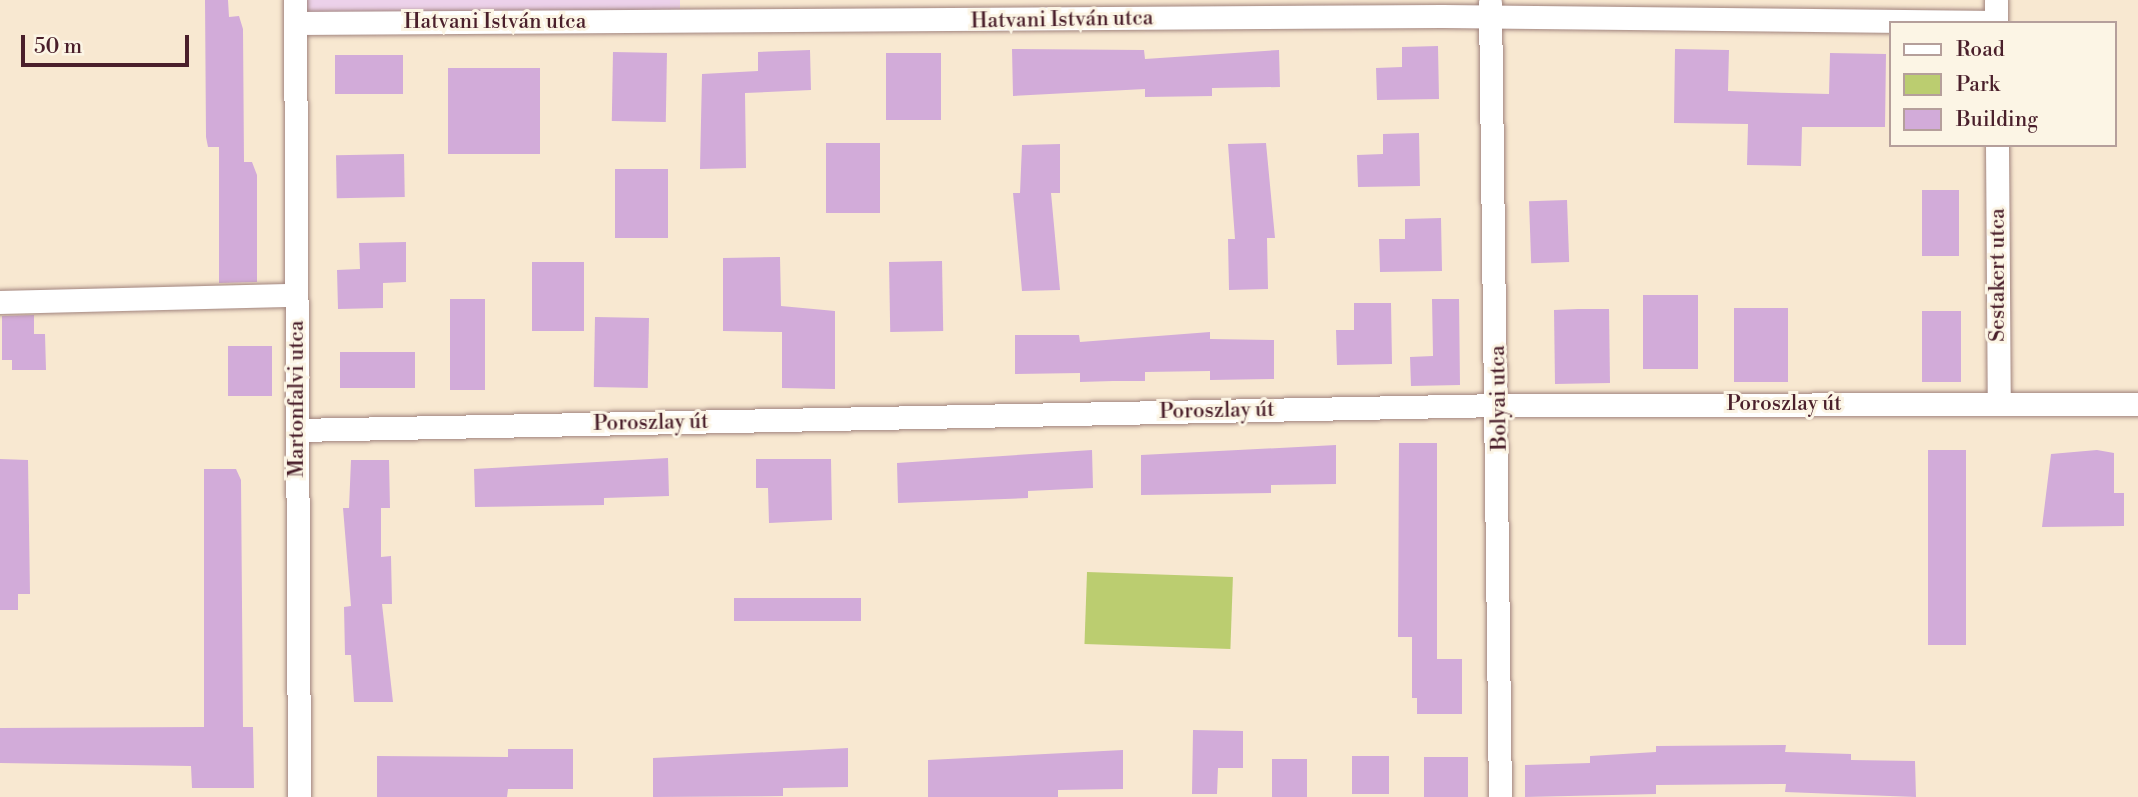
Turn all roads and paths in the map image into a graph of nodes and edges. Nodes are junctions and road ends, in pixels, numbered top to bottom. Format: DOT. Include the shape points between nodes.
graph roads {
  1 [pos="1996,0"];
  2 [pos="1491,8"];
  3 [pos="295,11"];
  4 [pos="1960,21"];
  5 [pos="1996,21"];
  6 [pos="1997,147"];
  7 [pos="296,295"];
  8 [pos="0,302"];
  9 [pos="1999,404"];
  10 [pos="2138,404"];
  11 [pos="1499,405"];
  12 [pos="297,430"];
  13 [pos="299,797"];
  14 [pos="1500,797"];
  1 -- 5 [label="street"];
  2 -- 3 [label="street, Hatvani István utca"];
  2 -- 4 [label="street, Hatvani István utca"];
  2 -- 11 [label="street, Bolyai utca"];
  3 -- 7 [label="street, Martonfalvi utca"];
  6 -- 9 [label="street, Sestakert utca"];
  7 -- 8 [label="street"];
  7 -- 12 [label="street, Martonfalvi utca"];
  9 -- 10 [label="street, Poroszlay út"];
  9 -- 11 [label="street, Poroszlay út"];
  11 -- 12 [label="street, Poroszlay út"];
  11 -- 14 [label="street, Bolyai utca"];
  12 -- 13 [label="street, Martonfalvi utca"];
}
